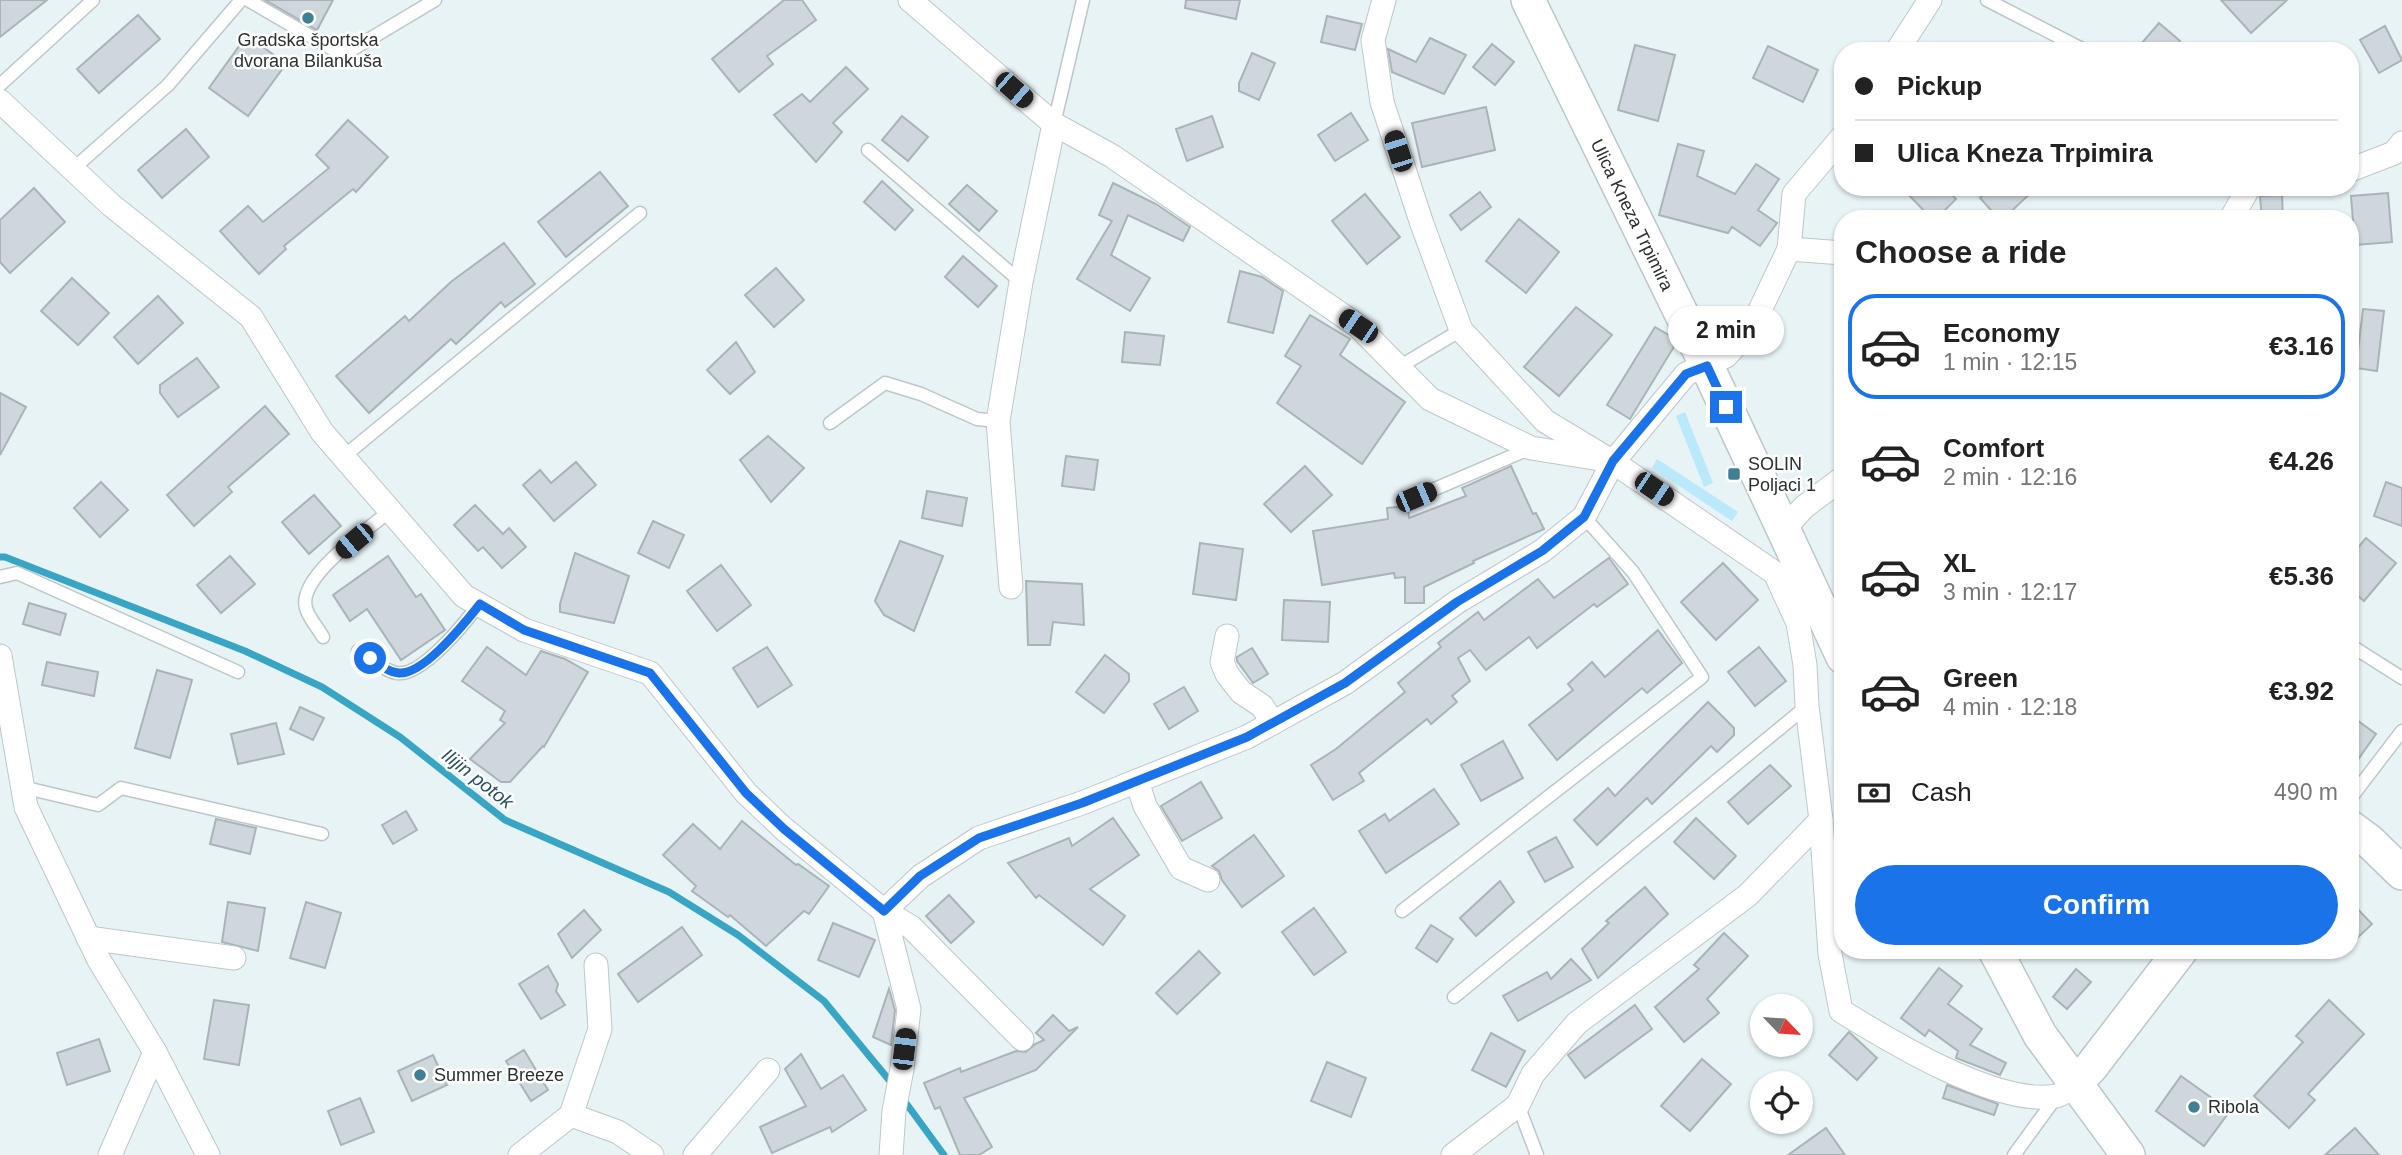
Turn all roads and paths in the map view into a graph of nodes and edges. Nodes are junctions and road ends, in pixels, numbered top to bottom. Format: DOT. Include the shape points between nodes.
graph roads {
  1 [pos="93,0"];
  2 [pos="241,0"];
  3 [pos="247,0"];
  4 [pos="435,0"];
  5 [pos="910,0"];
  6 [pos="1083,0"];
  7 [pos="1384,0"];
  8 [pos="1528,0"];
  9 [pos="1930,0"];
  10 [pos="1987,0"];
  11 [pos="1903,42"];
  12 [pos="2069,42"];
  13 [pos="0,85"];
  14 [pos="0,101"];
  15 [pos="1054,124"];
  16 [pos="2402,143"];
  17 [pos="1834,147"];
  18 [pos="868,150"];
  19 [pos="2359,167"];
  20 [pos="73,169"];
  21 [pos="640,213"];
  22 [pos="1789,249"];
  23 [pos="1834,252"];
  24 [pos="1021,282"];
  25 [pos="1461,330"];
  26 [pos="1707,366"];
  27 [pos="1399,367"];
  28 [pos="998,421"];
  29 [pos="830,423"];
  30 [pos="1531,448"];
  31 [pos="343,457"];
  32 [pos="1613,461"];
  33 [pos="1834,484"];
  34 [pos="1416,497"];
  35 [pos="390,511"];
  36 [pos="1584,517"];
  37 [pos="1783,530"];
  38 [pos="0,577"];
  39 [pos="1011,587"];
  40 [pos="480,604"];
  41 [pos="1227,636"];
  42 [pos="323,637"];
  43 [pos="1834,637"];
  44 [pos="358,651"];
  45 [pos="2359,651"];
  46 [pos="0,656"];
  47 [pos="238,672"];
  48 [pos="2402,678"];
  49 [pos="1807,706"];
  50 [pos="1273,723"];
  51 [pos="2402,731"];
  52 [pos="1137,781"];
  53 [pos="22,787"];
  54 [pos="2359,787"];
  55 [pos="1821,820"];
  56 [pos="321,834"];
  57 [pos="2359,834"];
  58 [pos="2402,873"];
  59 [pos="1208,880"];
  60 [pos="884,911"];
  61 [pos="1402,911"];
  62 [pos="88,938"];
  63 [pos="234,958"];
  64 [pos="2000,959"];
  65 [pos="2174,959"];
  66 [pos="596,965"];
  67 [pos="1454,997"];
  68 [pos="1022,1039"];
  69 [pos="155,1052"];
  70 [pos="768,1070"];
  71 [pos="2066,1090"];
  72 [pos="1518,1105"];
  73 [pos="571,1115"];
  74 [pos="110,1155"];
  75 [pos="208,1155"];
  76 [pos="520,1155"];
  77 [pos="652,1155"];
  78 [pos="695,1155"];
  79 [pos="891,1155"];
  80 [pos="1453,1155"];
  81 [pos="1537,1155"];
  82 [pos="2014,1155"];
  83 [pos="2128,1155"];
  1 -- 13 [label="lane"];
  2 -- 20 [label="lane" via="168,85"];
  3 -- 4 [label="lane" via="343,55"];
  5 -- 15 [label="street"];
  6 -- 15 [label="lane"];
  7 -- 25 [label="street" via="1374,40 1382,102"];
  8 -- 26 [label="main road, Ulica Kneza Trpimira"];
  9 -- 11 [label="street"];
  10 -- 12 [label="lane"];
  14 -- 20 [label="street"];
  15 -- 24 [label="street"];
  15 -- 27 [label="street" via="1112,156 1358,326"];
  16 -- 19 [label="street" via="2394,153"];
  17 -- 22 [label="street" via="1794,194"];
  18 -- 24 [label="lane"];
  20 -- 31 [label="street" via="251,317 322,432"];
  21 -- 31 [label="lane"];
  22 -- 23 [label="street"];
  22 -- 26 [label="street" via="1751,329 1726,356"];
  24 -- 28 [label="street"];
  25 -- 27 [label="lane"];
  25 -- 32 [label="street" via="1545,421"];
  26 -- 32 [label="street" via="1686,374"];
  26 -- 37 [label="main road, Ulica Kneza Trpimira"];
  27 -- 30 [label="street" via="1430,399"];
  28 -- 29 [label="lane" via="977,419 885,383"];
  28 -- 39 [label="street"];
  30 -- 32 [label="street"];
  30 -- 34 [label="lane"];
  31 -- 35 [label="street"];
  32 -- 36 [label="street"];
  32 -- 49 [label="street" via="1775,573 1798,623"];
  33 -- 37 [label="street"];
  35 -- 40 [label="street" via="464,596"];
  35 -- 42 [label="lane" via="319,571 307,590 305,607"];
  36 -- 50 [label="street" via="1542,551 1457,602 1345,683"];
  36 -- 61 [label="lane" via="1633,572 1702,677"];
  37 -- 43 [label="main road, Ulica Kneza Trpimira"];
  38 -- 47 [label="lane" via="17,573"];
  40 -- 44 [label="lane" via="449,642 408,673 395,673"];
  40 -- 60 [label="street" via="524,630 650,673 746,793"];
  41 -- 50 [label="street" via="1222,662 1227,674 1241,692 1262,706"];
  45 -- 48 [label="lane"];
  46 -- 53 [label="street"];
  49 -- 55 [label="street"];
  49 -- 67 [label="lane"];
  50 -- 52 [label="street"];
  51 -- 54 [label="lane"];
  52 -- 59 [label="street" via="1145,806 1181,868"];
  52 -- 60 [label="street" via="979,838 920,876"];
  53 -- 56 [label="lane" via="98,806 121,788"];
  53 -- 62 [label="street" via="26,807"];
  55 -- 71 [label="street" via="1830,954 1841,1011 1900,1047 1965,1077 2020,1096"];
  55 -- 72 [label="street" via="1748,895 1577,1023 1533,1074"];
  57 -- 58 [label="main road"];
  60 -- 68 [label="street" via="911,928"];
  60 -- 79 [label="street" via="909,1009"];
  62 -- 63 [label="street"];
  62 -- 69 [label="street"];
  64 -- 71 [label="main road"];
  65 -- 71 [label="main road" via="2091,1067"];
  66 -- 73 [label="street" via="600,1029"];
  69 -- 74 [label="street"];
  69 -- 75 [label="street"];
  70 -- 78 [label="street"];
  71 -- 82 [label="lane"];
  71 -- 83 [label="main road"];
  72 -- 80 [label="street"];
  72 -- 81 [label="lane"];
  73 -- 76 [label="street"];
  73 -- 77 [label="street" via="618,1132"];
}
